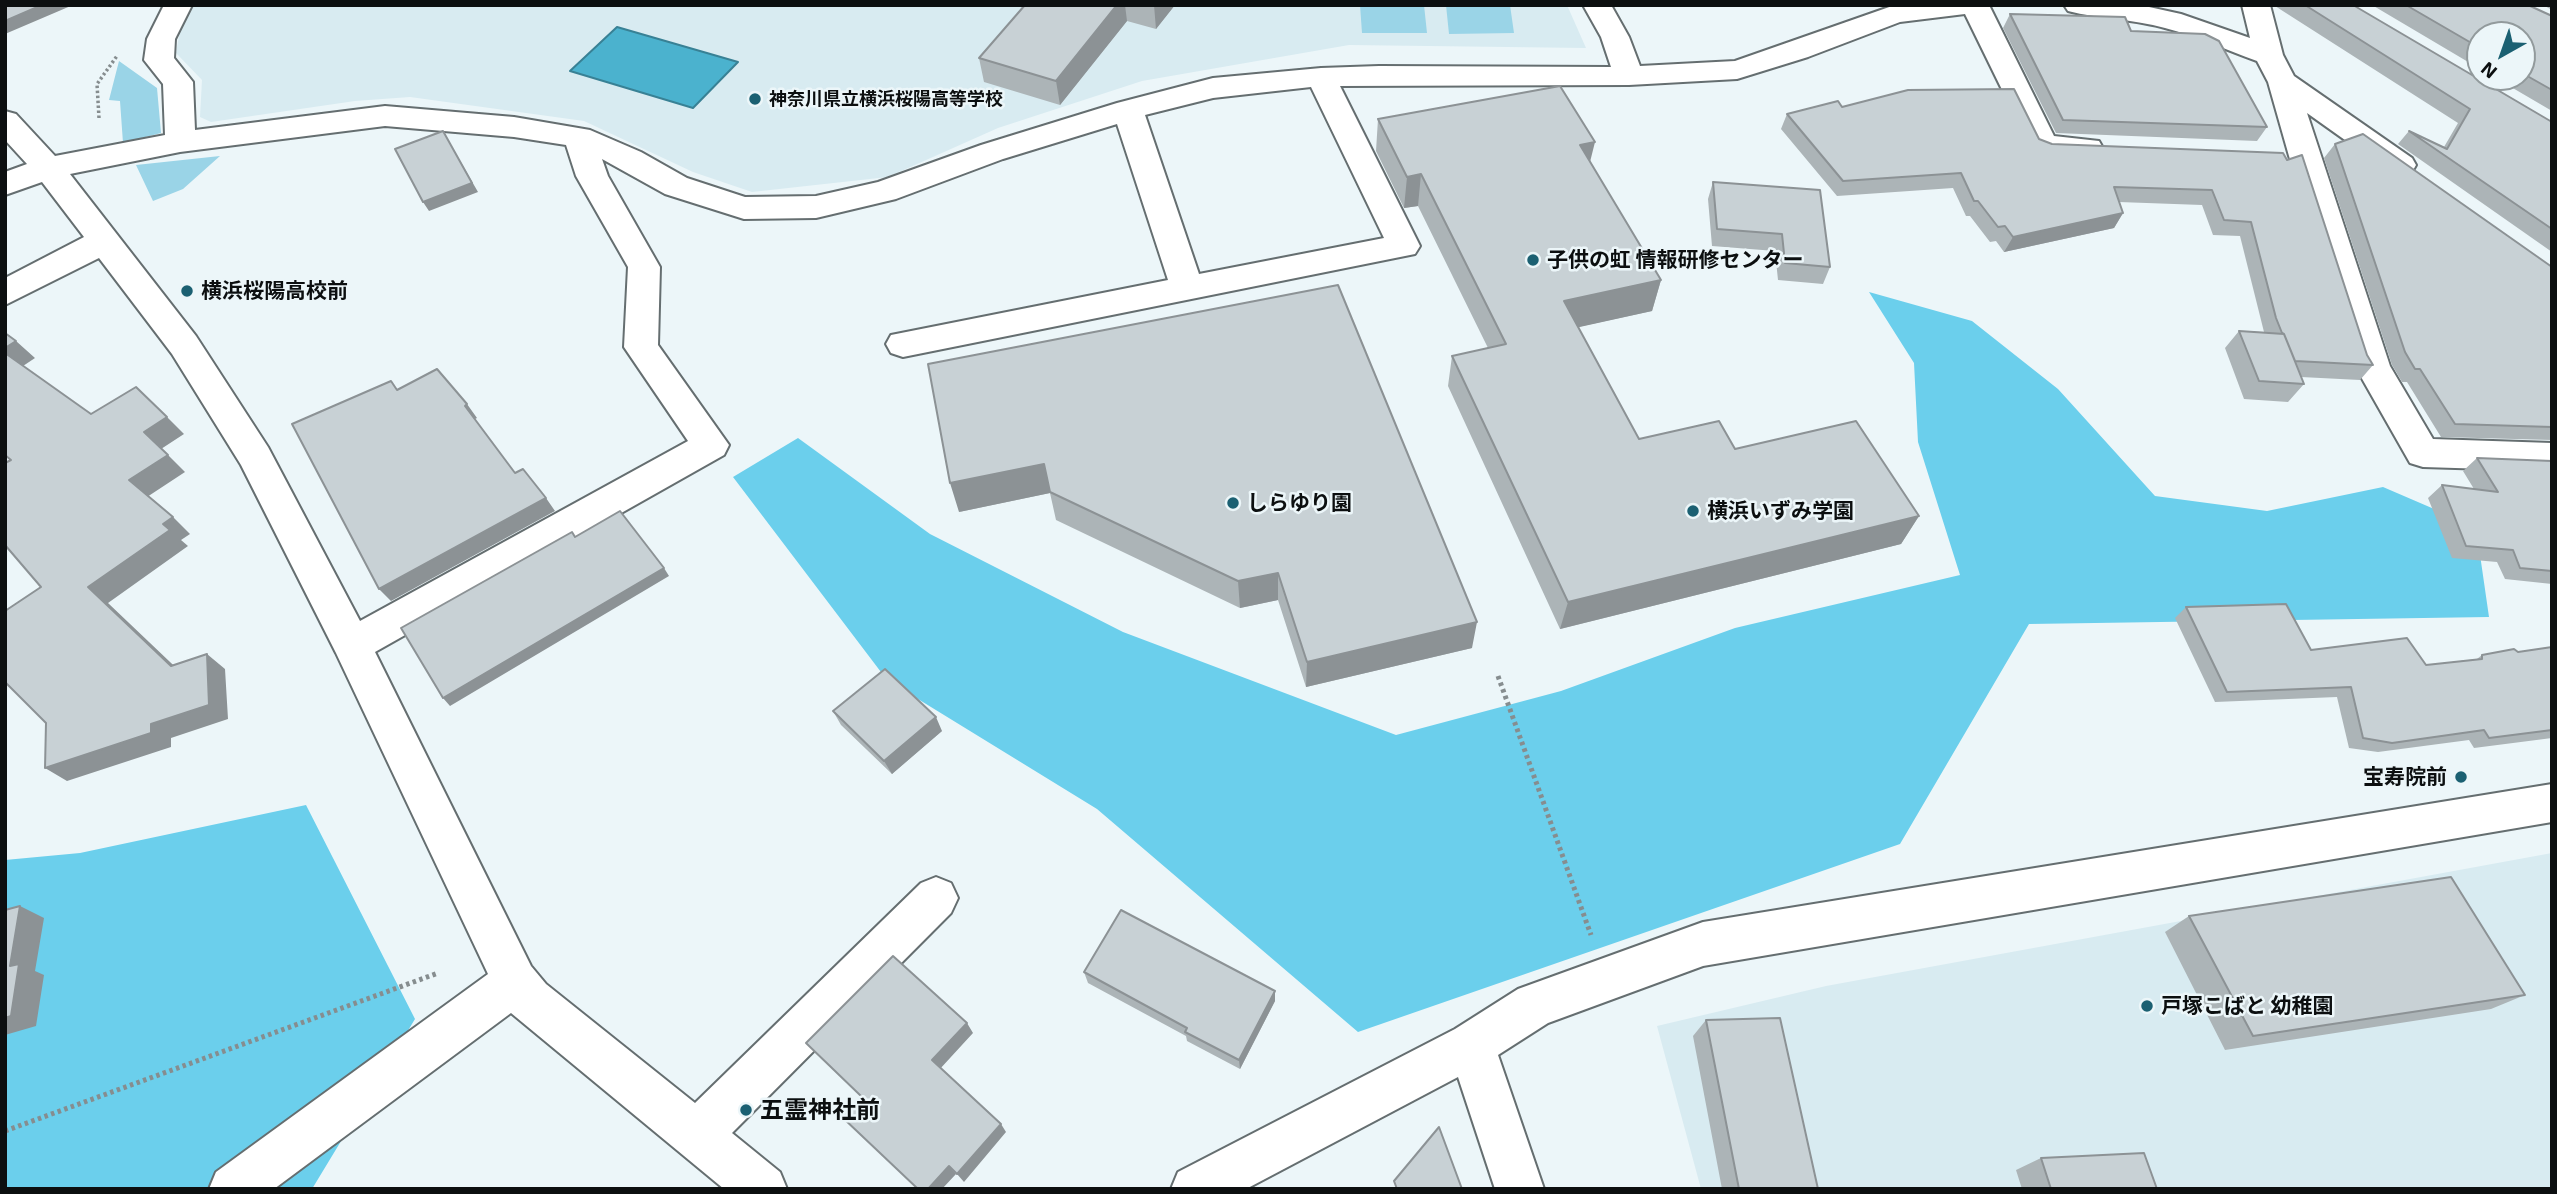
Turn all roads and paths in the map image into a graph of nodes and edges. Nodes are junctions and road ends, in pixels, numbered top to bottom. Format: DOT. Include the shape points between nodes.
graph roads {
  1 [pos="178,5"];
  2 [pos="1597,5"];
  3 [pos="1969,5"];
  4 [pos="1975,5"];
  5 [pos="2078,5"];
  6 [pos="2256,5"];
  7 [pos="2276,69"];
  8 [pos="1629,76"];
  9 [pos="1321,77"];
  10 [pos="1128,110"];
  11 [pos="5,121"];
  12 [pos="579,137"];
  13 [pos="180,142"];
  14 [pos="2112,149"];
  15 [pos="48,168"];
  16 [pos="5,184"];
  17 [pos="2429,184"];
  18 [pos="104,241"];
  19 [pos="1187,289"];
  20 [pos="5,293"];
  21 [pos="903,344"];
  22 [pos="2552,457"];
  23 [pos="352,645"];
  24 [pos="1498,676"];
  25 [pos="2552,803"];
  26 [pos="936,898"];
  27 [pos="507,967"];
  28 [pos="1606,979"];
  29 [pos="1471,1045"];
  30 [pos="5,1131"];
  31 [pos="695,1136"];
  32 [pos="233,1189"];
  33 [pos="762,1189"];
  34 [pos="1195,1189"];
  35 [pos="1520,1189"];
  1 -- 13 [label="street" via="161,39 159,60 178,82"];
  2 -- 8 [label="street"];
  3 -- 8 [label="street" via="1895,14 1737,70"];
  4 -- 14 [label="street" via="2044,146"];
  5 -- 7 [label="street" via="2171,20"];
  6 -- 7 [label="street"];
  7 -- 17 [label="street"];
  7 -- 22 [label="street" via="2290,155 2374,368 2423,453"];
  8 -- 9 [label="street"];
  9 -- 10 [label="street" via="1213,88"];
  9 -- 19 [label="street" via="1404,246"];
  10 -- 12 [label="street" via="885,191 816,207 744,208 676,186"];
  10 -- 19 [label="street"];
  11 -- 15 [label="street"];
  12 -- 13 [label="street" via="385,116"];
  12 -- 23 [label="street" via="592,176 644,267 641,347 711,445"];
  13 -- 15 [label="street"];
  15 -- 16 [label="street"];
  15 -- 18 [label="street"];
  18 -- 20 [label="street"];
  18 -- 23 [label="street" via="184,345 255,457"];
  19 -- 21 [label="street"];
  23 -- 27 [label="street"];
  24 -- 28 [label="path"];
  25 -- 28 [label="street" via="1703,944"];
  26 -- 31 [label="street"];
  27 -- 30 [label="path"];
  27 -- 31 [label="street" via="530,1000"];
  27 -- 32 [label="street"];
  28 -- 29 [label="street" via="1534,1005"];
  29 -- 34 [label="street"];
  29 -- 35 [label="street"];
  31 -- 33 [label="street"];
}
